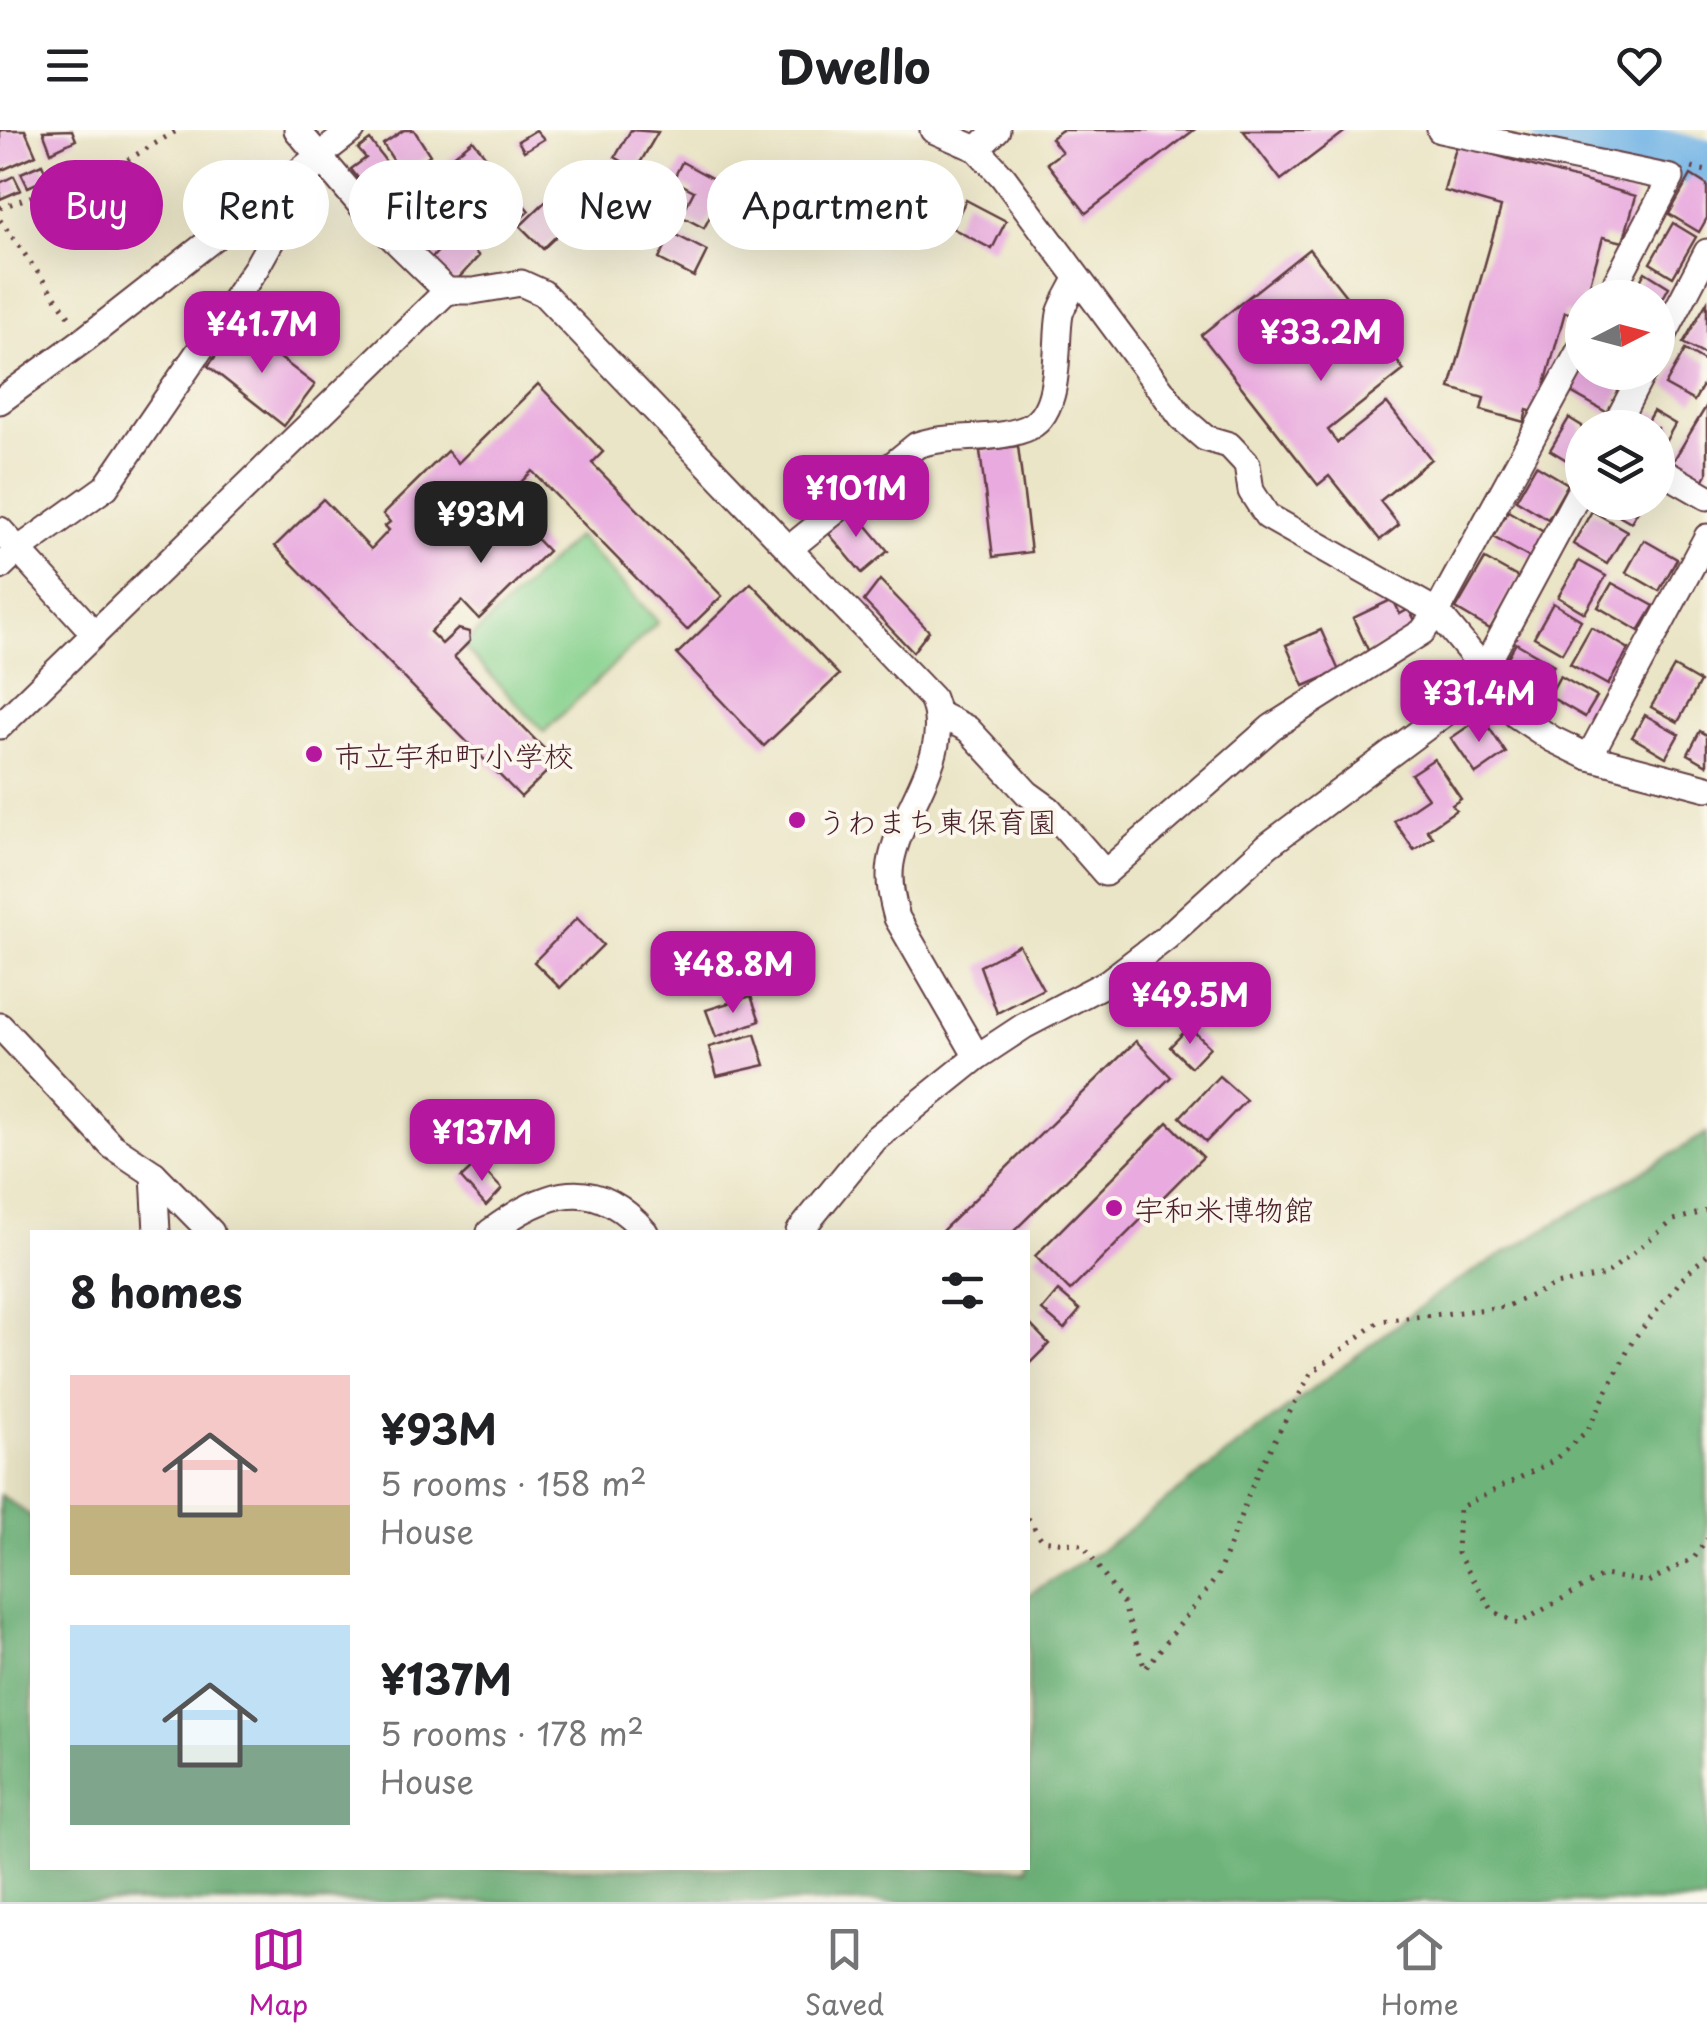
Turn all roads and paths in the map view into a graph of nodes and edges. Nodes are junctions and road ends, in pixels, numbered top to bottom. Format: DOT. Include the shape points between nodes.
graph roads {
  1 [pos="178,130"];
  2 [pos="297,130"];
  3 [pos="352,130"];
  4 [pos="933,130"];
  5 [pos="997,130"];
  6 [pos="1440,130"];
  7 [pos="977,149"];
  8 [pos="318,158"];
  9 [pos="0,208"];
  10 [pos="0,220"];
  11 [pos="1707,252"];
  12 [pos="1077,279"];
  13 [pos="1618,280"];
  14 [pos="447,291"];
  15 [pos="1675,313"];
  16 [pos="85,338"];
  17 [pos="1565,377"];
  18 [pos="0,401"];
  19 [pos="1675,479"];
  20 [pos="1707,497"];
  21 [pos="1565,519"];
  22 [pos="0,530"];
  23 [pos="1707,537"];
  24 [pos="790,548"];
  25 [pos="9,559"];
  26 [pos="1437,612"];
  27 [pos="94,634"];
  28 [pos="1484,669"];
  29 [pos="938,714"];
  30 [pos="0,726"];
  31 [pos="1589,757"];
  32 [pos="1707,788"];
  33 [pos="0,1026"];
  34 [pos="977,1058"];
  35 [pos="154,1174"];
  36 [pos="1707,1211"];
  37 [pos="157,1230"];
  38 [pos="208,1230"];
  39 [pos="493,1230"];
  40 [pos="643,1230"];
  41 [pos="802,1230"];
  42 [pos="1707,1255"];
  43 [pos="1030,1521"];
  44 [pos="1707,1538"];
  1 -- 9 [label="path" via="124,162"];
  2 -- 8 [label="street"];
  3 -- 8 [label="street"];
  4 -- 7 [label="street"];
  5 -- 7 [label="street"];
  6 -- 13 [label="street" via="1672,178"];
  7 -- 12 [label="street"];
  8 -- 14 [label="street"];
  8 -- 16 [label="street"];
  8 -- 25 [label="street" via="256,268 106,487"];
  10 -- 16 [label="path"];
  11 -- 15 [label="street"];
  12 -- 24 [label="street" via="1060,313 1058,364 1046,409 1028,429 917,445"];
  12 -- 26 [label="street" via="1182,418 1205,438 1230,444 1246,464 1251,492 1267,516"];
  14 -- 24 [label="street" via="521,283 543,293"];
  14 -- 27 [label="street"];
  16 -- 18 [label="street"];
  17 -- 26 [label="street"];
  19 -- 20 [label="street"];
  21 -- 28 [label="street"];
  22 -- 25 [label="street"];
  23 -- 31 [label="street"];
  24 -- 29 [label="street" via="932,698"];
  25 -- 27 [label="street"];
  26 -- 28 [label="street"];
  26 -- 29 [label="street" via="1422,632 1272,726 1106,873 968,729"];
  27 -- 30 [label="street"];
  28 -- 31 [label="street" via="1516,715"];
  28 -- 34 [label="street" via="1448,711 1267,846 1167,938 1108,982"];
  29 -- 34 [label="street" via="936,746 891,861 890,893 897,918"];
  31 -- 32 [label="street"];
  33 -- 35 [label="street" via="112,1146"];
  34 -- 41 [label="street" via="875,1139"];
  35 -- 37 [label="street"];
  35 -- 38 [label="street"];
  36 -- 43 [label="path" via="1674,1220 1606,1275 1554,1285 1506,1308 1380,1321 1312,1372 1258,1471 1217,1578 1145,1669 1123,1603 1084,1545 1042,1540"];
  39 -- 40 [label="street" via="524,1207 591,1194 628,1213"];
  42 -- 44 [label="path" via="1633,1340 1587,1431 1553,1461 1459,1508 1457,1553 1494,1611 1518,1624 1604,1575 1648,1582 1694,1558"];
}
